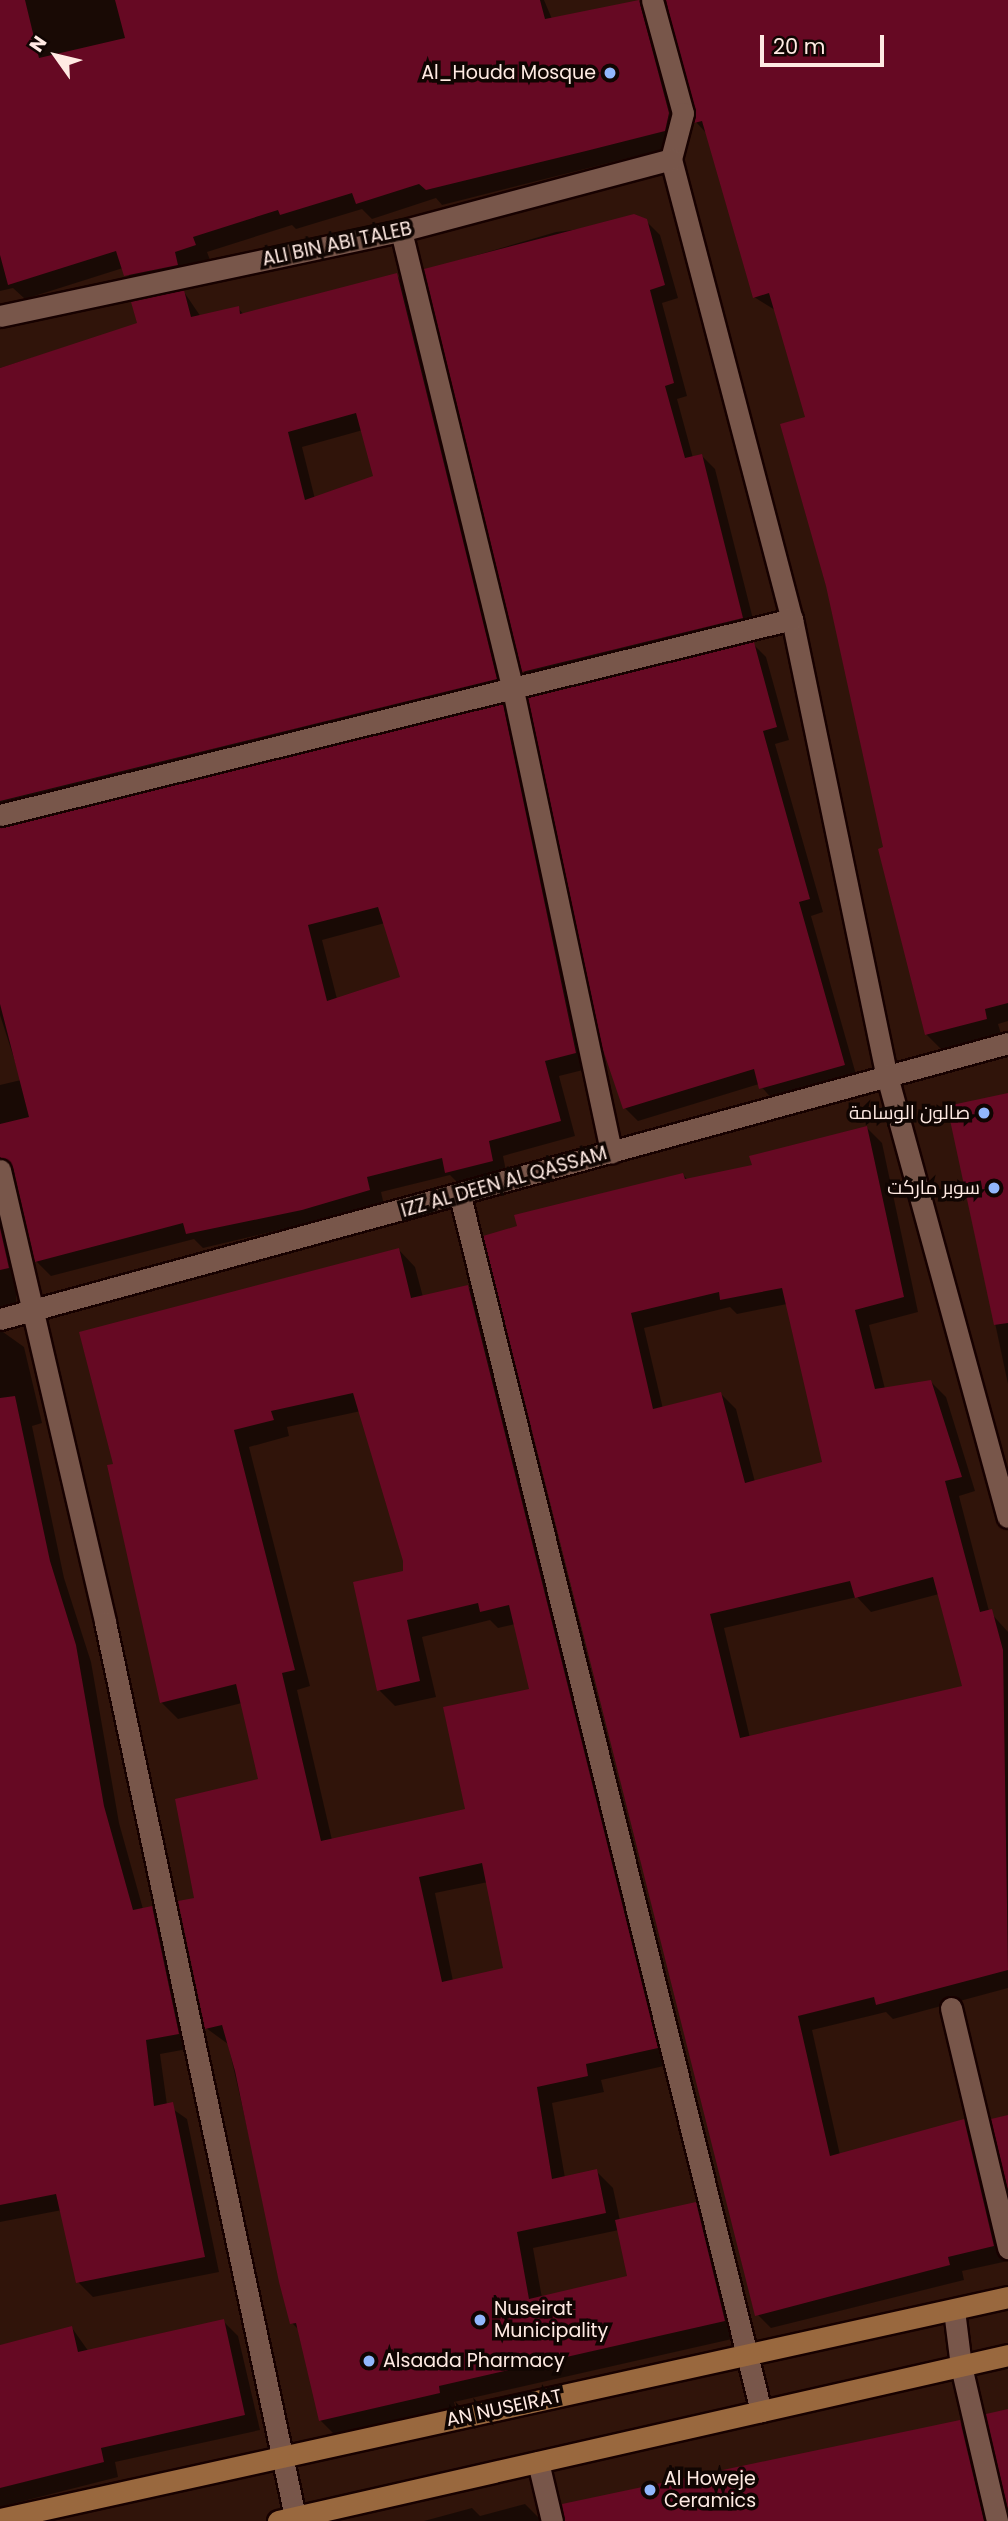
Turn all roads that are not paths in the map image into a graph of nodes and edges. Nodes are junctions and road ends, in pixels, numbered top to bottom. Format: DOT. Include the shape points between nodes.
graph roads {
  1 [pos="652,0"];
  2 [pos="671,159"];
  3 [pos="401,231"];
  4 [pos="0,316"];
  5 [pos="792,619"];
  6 [pos="513,690"];
  7 [pos="0,815"];
  8 [pos="1008,1043"];
  9 [pos="887,1076"];
  10 [pos="611,1153"];
  11 [pos="0,1170"];
  12 [pos="460,1196"];
  13 [pos="31,1311"];
  14 [pos="0,1319"];
  15 [pos="1008,1517"];
  16 [pos="951,2008"];
  17 [pos="1008,2248"];
  18 [pos="1008,2297"];
  19 [pos="954,2310"];
  20 [pos="751,2354"];
  21 [pos="1008,2355"];
  22 [pos="961,2366"];
  23 [pos="761,2411"];
  24 [pos="285,2456"];
  25 [pos="538,2462"];
  26 [pos="0,2519"];
  27 [pos="287,2519"];
  28 [pos="552,2521"];
  29 [pos="997,2521"];
  1 -- 2 [label="street" via="683,113"];
  2 -- 3 [label="street, ALI BIN ABI TALEB"];
  2 -- 5 [label="street"];
  3 -- 4 [label="street, ALI BIN ABI TALEB"];
  3 -- 6 [label="street"];
  5 -- 6 [label="street"];
  5 -- 9 [label="street"];
  6 -- 7 [label="street"];
  6 -- 10 [label="street"];
  8 -- 9 [label="street, IZZ AL DEEN AL QASSAM"];
  9 -- 10 [label="street, IZZ AL DEEN AL QASSAM"];
  9 -- 15 [label="street"];
  10 -- 12 [label="street, IZZ AL DEEN AL QASSAM"];
  11 -- 13 [label="street"];
  12 -- 13 [label="street, IZZ AL DEEN AL QASSAM"];
  12 -- 20 [label="street" via="641,1917 670,2062"];
  13 -- 14 [label="street, IZZ AL DEEN AL QASSAM"];
  13 -- 24 [label="street" via="105,1622"];
  16 -- 17 [label="street"];
  18 -- 19 [label="main road, AN NUSEIRAT"];
  19 -- 20 [label="main road, AN NUSEIRAT"];
  19 -- 22 [label="street"];
  20 -- 23 [label="street"];
  20 -- 24 [label="main road, AN NUSEIRAT"];
  21 -- 22 [label="main road"];
  22 -- 23 [label="main road"];
  22 -- 29 [label="street"];
  23 -- 25 [label="main road"];
  24 -- 26 [label="main road, AN NUSEIRAT"];
  24 -- 27 [label="street"];
  25 -- 27 [label="main road"];
  25 -- 28 [label="street"];
}
